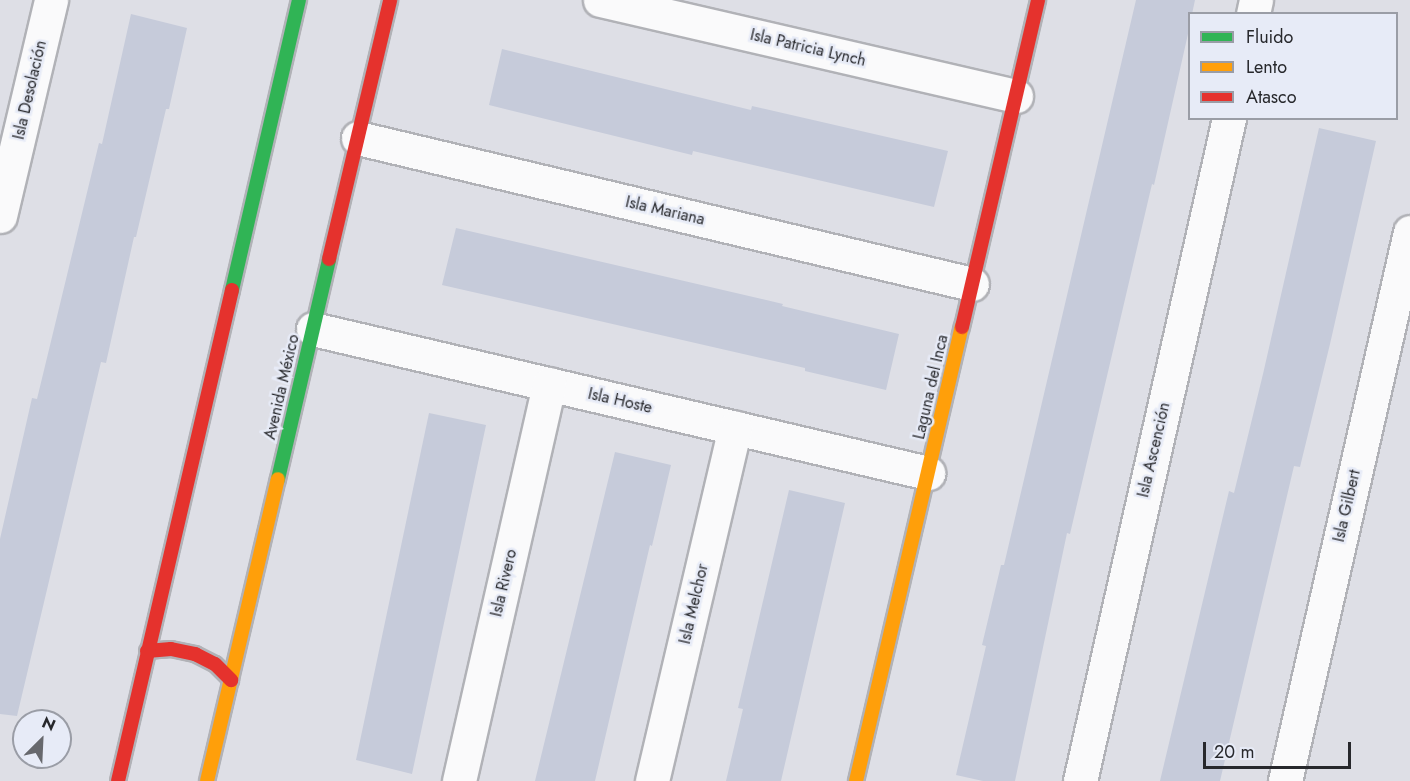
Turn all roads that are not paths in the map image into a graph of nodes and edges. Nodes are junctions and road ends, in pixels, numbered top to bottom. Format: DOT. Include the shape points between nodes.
graph roads {
  1 [pos="51,0"];
  2 [pos="299,0"];
  3 [pos="390,0"];
  4 [pos="600,0"];
  5 [pos="1038,0"];
  6 [pos="1016,96"];
  7 [pos="1229,120"];
  8 [pos="358,138"];
  9 [pos="0,216"];
  10 [pos="1410,232"];
  11 [pos="972,284"];
  12 [pos="313,329"];
  13 [pos="549,384"];
  14 [pos="735,428"];
  15 [pos="928,473"];
  16 [pos="147,651"];
  17 [pos="231,680"];
  18 [pos="118,781"];
  19 [pos="207,781"];
  20 [pos="459,781"];
  21 [pos="652,781"];
  22 [pos="856,781"];
  23 [pos="1080,781"];
  24 [pos="1285,781"];
  1 -- 9 [label="street, Isla Desolación"];
  2 -- 16 [label="street"];
  3 -- 8 [label="street, Avenida México"];
  4 -- 6 [label="street, Isla Patricia Lynch"];
  5 -- 6 [label="street, Laguna del Inca"];
  6 -- 11 [label="street, Laguna del Inca"];
  7 -- 23 [label="street, Isla Ascención"];
  8 -- 11 [label="street, Isla Mariana"];
  8 -- 12 [label="street, Avenida México"];
  10 -- 24 [label="street, Isla Gilbert"];
  11 -- 15 [label="street, Laguna del Inca"];
  12 -- 13 [label="street, Isla Hoste"];
  12 -- 17 [label="street, Avenida México"];
  13 -- 14 [label="street, Isla Hoste"];
  13 -- 20 [label="street, Isla Rivero"];
  14 -- 15 [label="street, Isla Hoste"];
  14 -- 21 [label="street, Isla Melchor"];
  15 -- 22 [label="street, Laguna del Inca"];
  16 -- 17 [label="street" via="171,648 195,654 214,664"];
  16 -- 18 [label="street"];
  17 -- 19 [label="street, Avenida México"];
}
